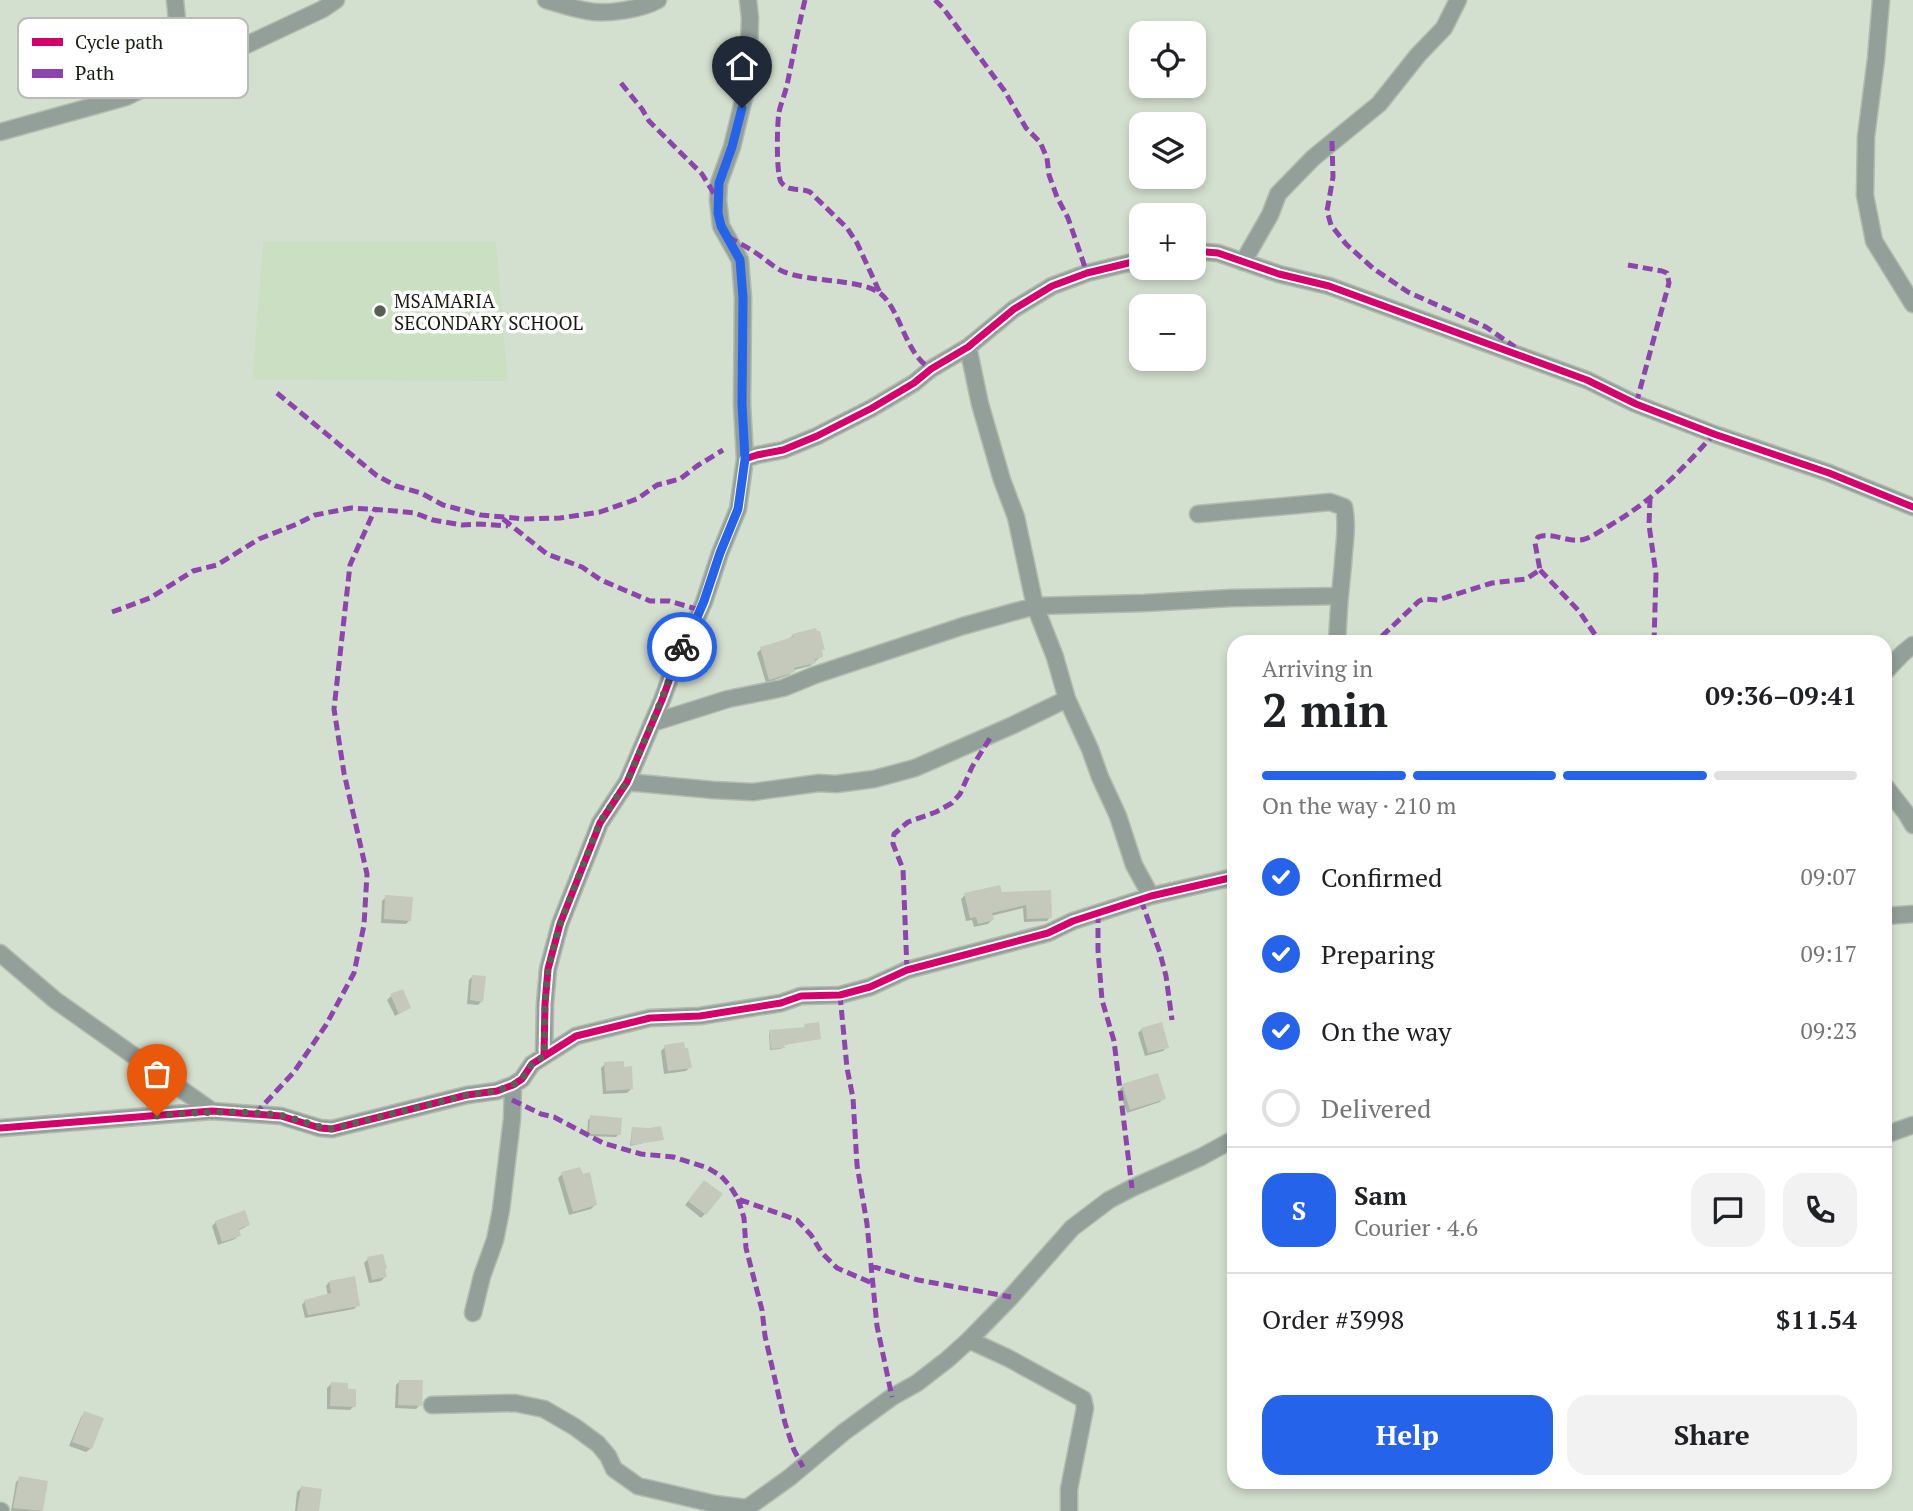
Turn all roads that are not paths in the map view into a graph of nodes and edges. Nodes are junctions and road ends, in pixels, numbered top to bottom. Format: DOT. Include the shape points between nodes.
graph roads {
  1 [pos="175,0"];
  2 [pos="336,0"];
  3 [pos="546,0"];
  4 [pos="658,0"];
  5 [pos="748,0"];
  6 [pos="1458,0"];
  7 [pos="1881,0"];
  8 [pos="177,18"];
  9 [pos="248,44"];
  10 [pos="122,98"];
  11 [pos="0,132"];
  12 [pos="1206,252"];
  13 [pos="1243,262"];
  14 [pos="1129,263"];
  15 [pos="1913,304"];
  16 [pos="968,347"];
  17 [pos="745,459"];
  18 [pos="1913,507"];
  19 [pos="1198,514"];
  20 [pos="1340,596"];
  21 [pos="1035,606"];
  22 [pos="1338,635"];
  23 [pos="1913,645"];
  24 [pos="1892,665"];
  25 [pos="1067,699"];
  26 [pos="652,723"];
  27 [pos="627,782"];
  28 [pos="1892,795"];
  29 [pos="1913,825"];
  30 [pos="1227,879"];
  31 [pos="1151,896"];
  32 [pos="1913,914"];
  33 [pos="1892,916"];
  34 [pos="0,953"];
  35 [pos="544,1056"];
  36 [pos="513,1085"];
  37 [pos="212,1111"];
  38 [pos="1913,1125"];
  39 [pos="0,1128"];
  40 [pos="1892,1132"];
  41 [pos="1227,1143"];
  42 [pos="473,1312"];
  43 [pos="970,1339"];
  44 [pos="432,1405"];
  45 [pos="743,1509"];
  46 [pos="1069,1511"];
  1 -- 8 [label="street"];
  2 -- 9 [label="street"];
  3 -- 4 [label="street" via="591,12 621,11"];
  5 -- 17 [label="street" via="748,81 718,200 721,226 740,260"];
  6 -- 13 [label="street" via="1444,29 1379,104 1313,158 1278,194"];
  7 -- 15 [label="street" via="1866,137 1865,195 1874,240"];
  10 -- 11 [label="street"];
  12 -- 13 [label="street"];
  13 -- 18 [label="street" via="1329,286 1532,359 1649,410"];
  14 -- 16 [label="street" via="1052,286 1014,309"];
  16 -- 17 [label="street" via="872,408 817,436"];
  16 -- 21 [label="street" via="980,404 1016,517"];
  17 -- 26 [label="street" via="738,509"];
  19 -- 20 [label="street" via="1330,502 1340,505 1346,515"];
  20 -- 21 [label="street"];
  20 -- 22 [label="street"];
  21 -- 25 [label="street"];
  21 -- 26 [label="street" via="783,688 728,699"];
  23 -- 24 [label="street"];
  25 -- 27 [label="street" via="915,768 874,779 753,792"];
  25 -- 31 [label="street"];
  26 -- 27 [label="street"];
  27 -- 35 [label="street" via="600,822 560,924 548,969"];
  28 -- 29 [label="street"];
  30 -- 31 [label="street"];
  31 -- 35 [label="street" via="1048,933 907,970 870,987 700,1016 650,1017 576,1036"];
  32 -- 33 [label="street"];
  34 -- 37 [label="street" via="55,1000"];
  35 -- 36 [label="street"];
  36 -- 37 [label="street" via="332,1129 281,1116"];
  36 -- 42 [label="street" via="501,1210"];
  37 -- 39 [label="street"];
  38 -- 40 [label="street"];
  41 -- 43 [label="street" via="1109,1200 1072,1228"];
  43 -- 45 [label="street" via="917,1384 892,1397"];
  43 -- 46 [label="street" via="1083,1399"];
  44 -- 45 [label="street" via="515,1403 544,1409 598,1444 614,1469 638,1486"];
}
